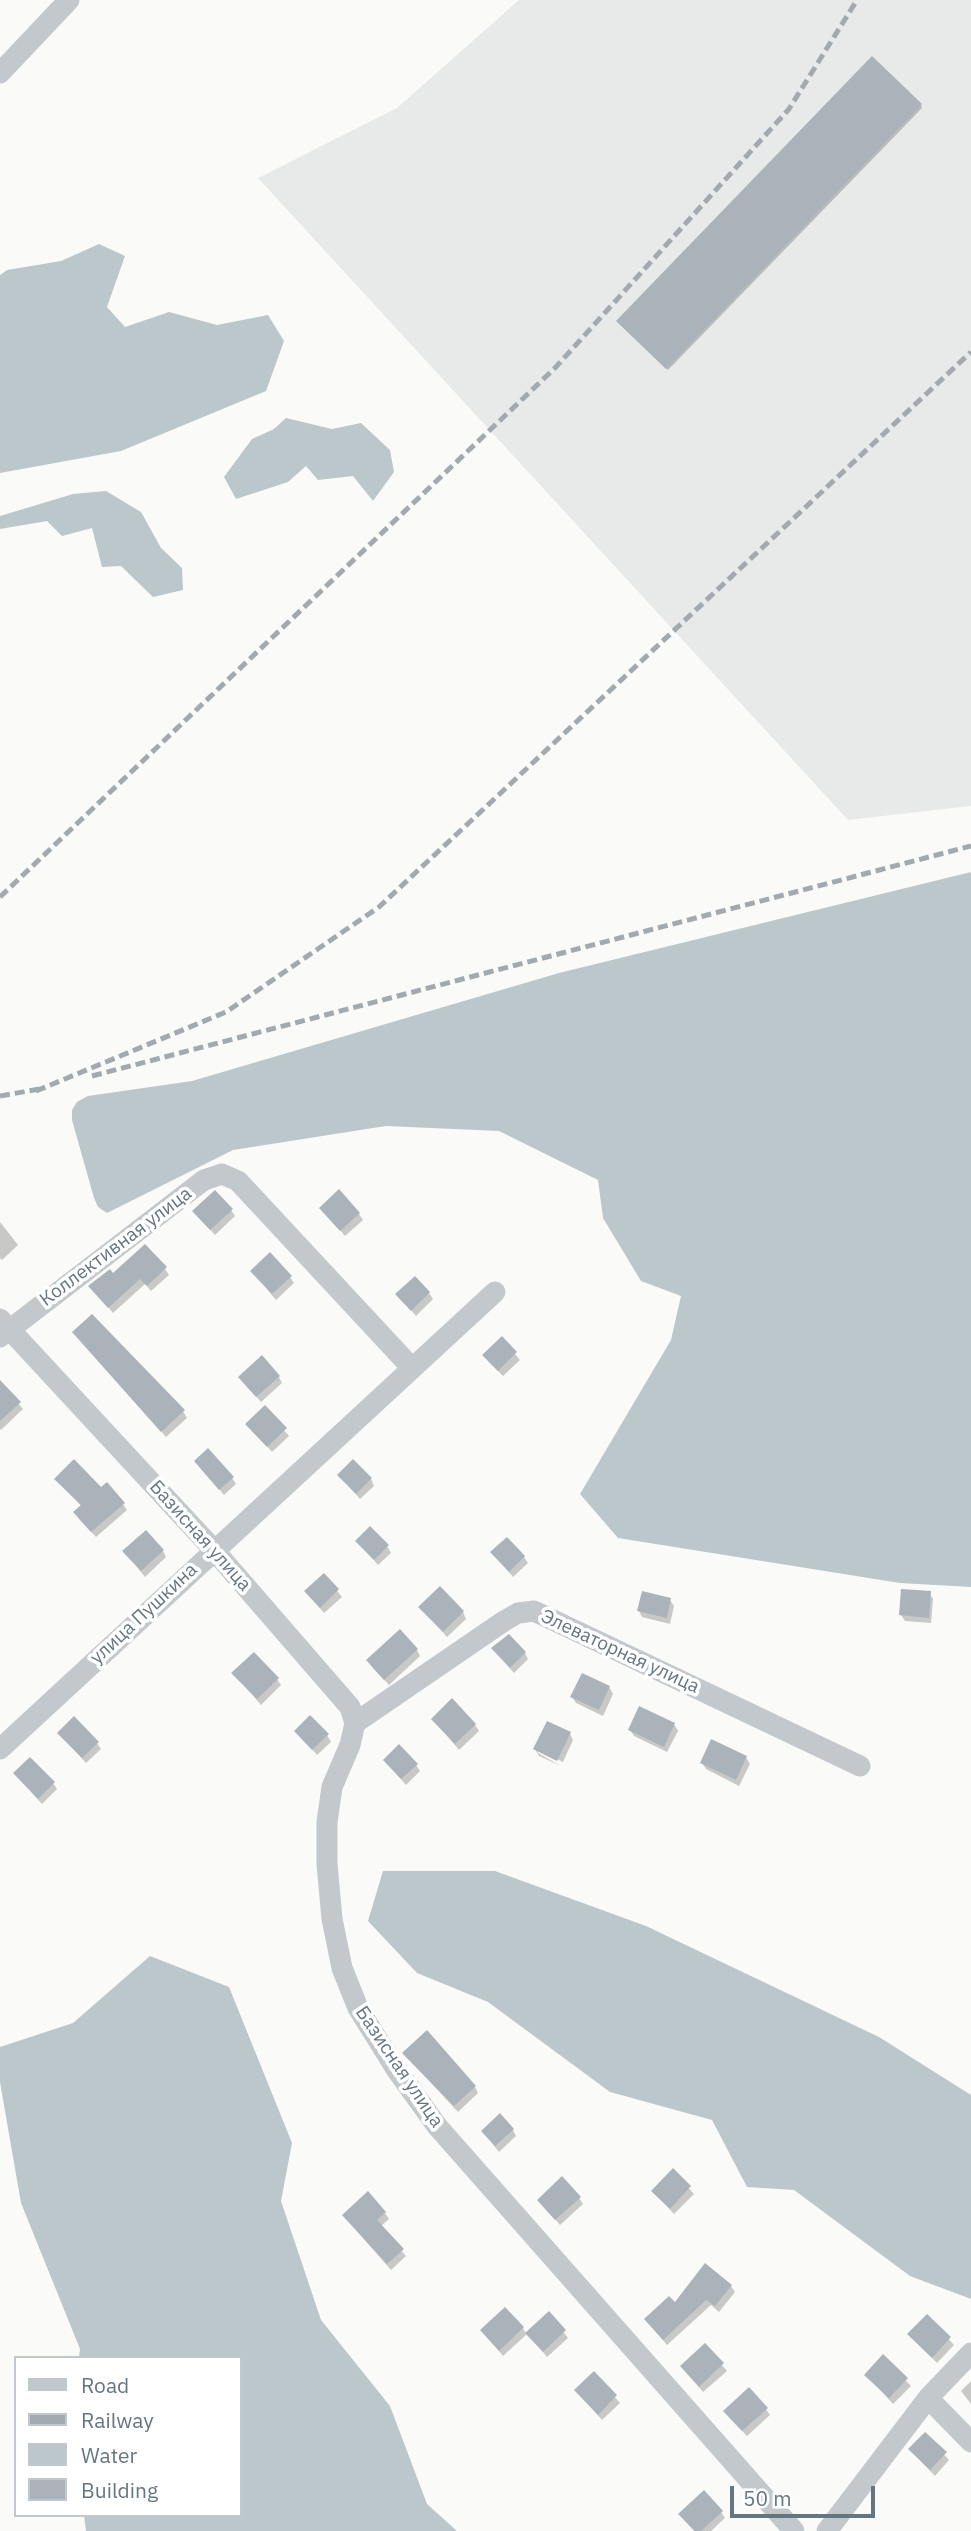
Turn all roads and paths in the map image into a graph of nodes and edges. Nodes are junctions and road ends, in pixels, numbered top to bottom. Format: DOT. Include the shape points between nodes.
graph roads {
  1 [pos="69,0"];
  2 [pos="0,73"];
  3 [pos="495,1292"];
  4 [pos="3,1329"];
  5 [pos="411,1367"];
  6 [pos="213,1549"];
  7 [pos="355,1724"];
  8 [pos="0,1749"];
  9 [pos="860,1766"];
  10 [pos="971,2353"];
  11 [pos="928,2398"];
  12 [pos="971,2442"];
  13 [pos="794,2531"];
  14 [pos="827,2531"];
  1 -- 2 [label="street"];
  3 -- 5 [label="street, улица Пушкина"];
  4 -- 5 [label="street, Коллективная улица" via="204,1180 222,1174 237,1181"];
  4 -- 6 [label="street, Базисная улица"];
  5 -- 6 [label="street, улица Пушкина"];
  6 -- 7 [label="street, Базисная улица" via="330,1682 349,1707"];
  6 -- 8 [label="street, улица Пушкина"];
  7 -- 9 [label="street, Элеваторная улица" via="504,1621 534,1611"];
  7 -- 13 [label="street, Базисная улица" via="332,1787 327,1864 342,1968 358,2008 437,2126"];
  10 -- 11 [label="street"];
  11 -- 12 [label="street"];
  11 -- 14 [label="street"];
}
